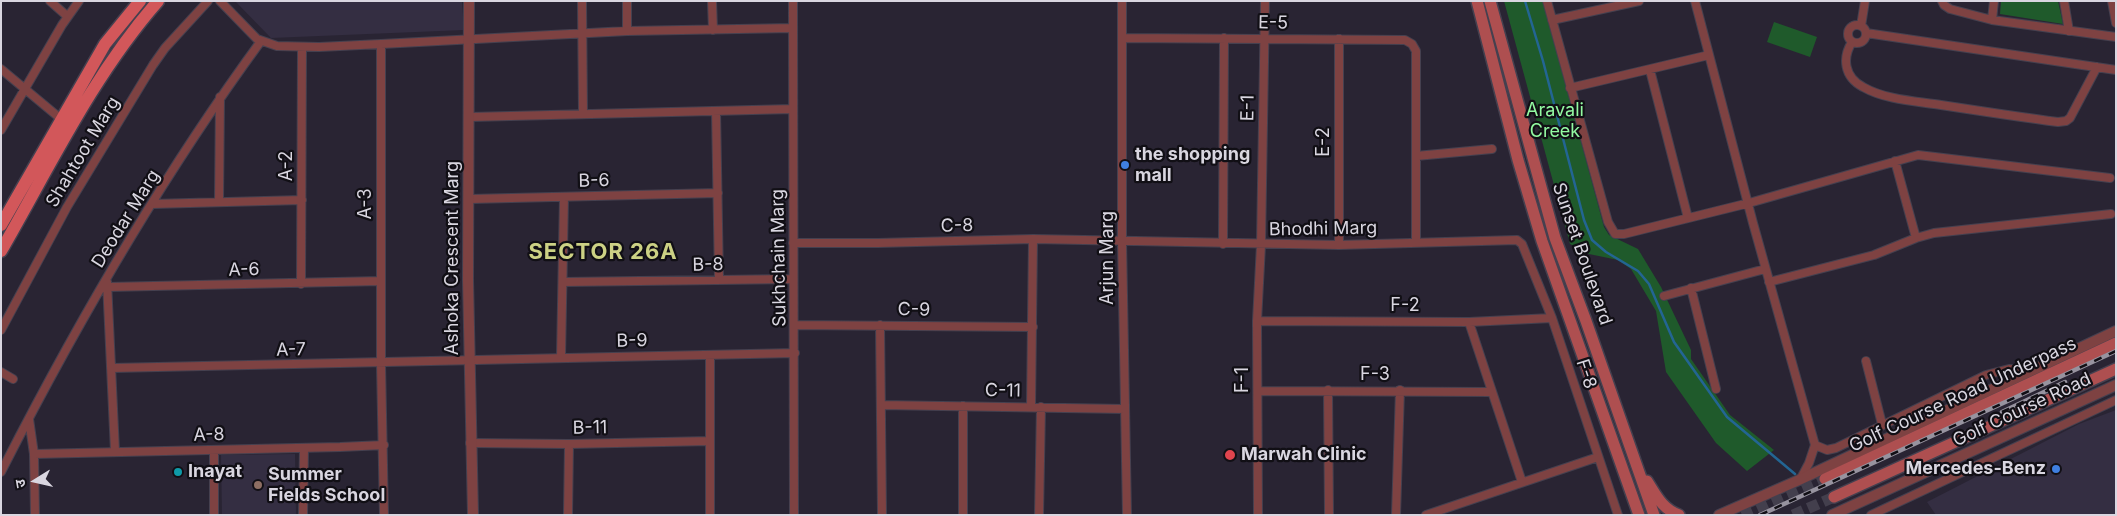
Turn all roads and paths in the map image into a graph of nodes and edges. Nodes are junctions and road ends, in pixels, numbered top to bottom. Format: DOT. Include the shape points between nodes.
graph roads {
  1 [pos="50,1"];
  2 [pos="79,1"];
  3 [pos="140,1"];
  4 [pos="158,1"];
  5 [pos="208,1"];
  6 [pos="220,1"];
  7 [pos="470,1"];
  8 [pos="582,1"];
  9 [pos="627,1"];
  10 [pos="712,1"];
  11 [pos="793,1"];
  12 [pos="1122,1"];
  13 [pos="1265,1"];
  14 [pos="1477,1"];
  15 [pos="1490,1"];
  16 [pos="1547,1"];
  17 [pos="1695,1"];
  18 [pos="1865,1"];
  19 [pos="1942,1"];
  20 [pos="1994,1"];
  21 [pos="2064,1"];
  22 [pos="2112,1"];
  23 [pos="1634,2"];
  24 [pos="1494,14"];
  25 [pos="67,16"];
  26 [pos="1480,17"];
  27 [pos="1552,20"];
  28 [pos="1992,20"];
  29 [pos="2116,23"];
  30 [pos="1861,26"];
  31 [pos="793,28"];
  32 [pos="712,30"];
  33 [pos="627,31"];
  34 [pos="2069,31"];
  35 [pos="582,32"];
  36 [pos="1866,33"];
  37 [pos="2116,37"];
  38 [pos="1123,38"];
  39 [pos="1224,38"];
  40 [pos="1264,38"];
  41 [pos="470,39"];
  42 [pos="1340,39"];
  43 [pos="261,41"];
  44 [pos="1852,42"];
  45 [pos="381,44"];
  46 [pos="302,47"];
  47 [pos="1709,55"];
  48 [pos="2096,67"];
  49 [pos="1,69"];
  50 [pos="1650,70"];
  51 [pos="2116,70"];
  52 [pos="24,88"];
  53 [pos="1570,88"];
  54 [pos="220,97"];
  55 [pos="793,109"];
  56 [pos="716,111"];
  57 [pos="583,114"];
  58 [pos="470,117"];
  59 [pos="61,119"];
  60 [pos="1,130"];
  61 [pos="1492,149"];
  62 [pos="1416,156"];
  63 [pos="1895,160"];
  64 [pos="2110,178"];
  65 [pos="718,193"];
  66 [pos="564,197"];
  67 [pos="470,199"];
  68 [pos="302,200"];
  69 [pos="219,202"];
  70 [pos="1748,203"];
  71 [pos="152,204"];
  72 [pos="2111,214"];
  73 [pos="1688,218"];
  74 [pos="1,225"];
  75 [pos="1916,238"];
  76 [pos="1033,240"];
  77 [pos="1122,241"];
  78 [pos="1416,242"];
  79 [pos="792,243"];
  80 [pos="1223,244"];
  81 [pos="1522,244"];
  82 [pos="1261,245"];
  83 [pos="1339,245"];
  84 [pos="1,251"];
  85 [pos="1765,269"];
  86 [pos="107,278"];
  87 [pos="793,279"];
  88 [pos="718,280"];
  89 [pos="381,281"];
  90 [pos="564,282"];
  91 [pos="1769,282"];
  92 [pos="302,284"];
  93 [pos="108,287"];
  94 [pos="1691,288"];
  95 [pos="1664,296"];
  96 [pos="1552,318"];
  97 [pos="1257,321"];
  98 [pos="1586,321"];
  99 [pos="1469,322"];
  100 [pos="794,325"];
  101 [pos="880,325"];
  102 [pos="1571,326"];
  103 [pos="1033,327"];
  104 [pos="1,330"];
  105 [pos="2116,331"];
  106 [pos="2116,344"];
  107 [pos="795,353"];
  108 [pos="710,355"];
  109 [pos="561,357"];
  110 [pos="470,360"];
  111 [pos="1866,361"];
  112 [pos="381,364"];
  113 [pos="112,368"];
  114 [pos="2116,369"];
  115 [pos="2032,370"];
  116 [pos="1,372"];
  117 [pos="13,379"];
  118 [pos="2116,385"];
  119 [pos="1716,389"];
  120 [pos="1328,390"];
  121 [pos="1400,390"];
  122 [pos="1258,391"];
  123 [pos="1492,392"];
  124 [pos="2116,400"];
  125 [pos="881,404"];
  126 [pos="963,406"];
  127 [pos="1031,407"];
  128 [pos="1040,407"];
  129 [pos="1125,409"];
  130 [pos="29,419"];
  131 [pos="1882,424"];
  132 [pos="710,441"];
  133 [pos="470,443"];
  134 [pos="568,444"];
  135 [pos="384,445"];
  136 [pos="1815,445"];
  137 [pos="304,448"];
  138 [pos="214,450"];
  139 [pos="115,452"];
  140 [pos="34,454"];
  141 [pos="1598,457"];
  142 [pos="1636,465"];
  143 [pos="1,472"];
  144 [pos="1825,479"];
  145 [pos="1799,480"];
  146 [pos="1522,482"];
  147 [pos="1834,497"];
  148 [pos="35,515"];
  149 [pos="214,515"];
  150 [pos="303,515"];
  151 [pos="384,515"];
  152 [pos="473,515"];
  153 [pos="568,515"];
  154 [pos="710,515"];
  155 [pos="794,515"];
  156 [pos="882,515"];
  157 [pos="963,515"];
  158 [pos="1039,515"];
  159 [pos="1127,515"];
  160 [pos="1258,515"];
  161 [pos="1329,515"];
  162 [pos="1396,515"];
  163 [pos="1426,515"];
  164 [pos="1618,515"];
  165 [pos="1639,515"];
  166 [pos="1654,515"];
  167 [pos="1679,515"];
  168 [pos="1719,515"];
  169 [pos="1832,515"];
  170 [pos="1871,515"];
  1 -- 25 [label="street"];
  2 -- 25 [label="street"];
  3 -- 59 [label="main road" via="105,44"];
  4 -- 84 [label="main road" via="98,80"];
  5 -- 104 [label="street, Shahtoot Marg" via="153,65 67,206"];
  6 -- 43 [label="street"];
  7 -- 41 [label="street, Ashoka Crescent Marg"];
  8 -- 35 [label="street"];
  9 -- 33 [label="street"];
  10 -- 32 [label="street"];
  11 -- 31 [label="street, Sukhchain Marg"];
  12 -- 38 [label="street, Arjun Marg"];
  13 -- 40 [label="street, E-1"];
  14 -- 26 [label="main road, Sunset Boulevard"];
  15 -- 24 [label="main road, Sunset Boulevard"];
  16 -- 27 [label="street"];
  17 -- 47 [label="street"];
  18 -- 30 [label="street"];
  19 -- 28 [label="street" via="1950,10"];
  20 -- 28 [label="street"];
  21 -- 34 [label="street"];
  22 -- 29 [label="street"];
  23 -- 27 [label="street"];
  24 -- 26 [label="main road"];
  24 -- 98 [label="main road, Sunset Boulevard" via="1555,238"];
  25 -- 52 [label="street"];
  26 -- 102 [label="main road, Sunset Boulevard" via="1531,205"];
  27 -- 53 [label="street"];
  28 -- 34 [label="street"];
  30 -- 36 [label="street"];
  30 -- 44 [label="street" via="1852,26 1848,31"];
  31 -- 32 [label="street"];
  31 -- 55 [label="street, Sukhchain Marg"];
  32 -- 33 [label="street"];
  33 -- 35 [label="street"];
  34 -- 37 [label="street"];
  35 -- 41 [label="street"];
  35 -- 57 [label="street"];
  36 -- 44 [label="street" via="1863,41"];
  36 -- 48 [label="street"];
  38 -- 39 [label="street, E-5"];
  38 -- 77 [label="street, Arjun Marg"];
  39 -- 40 [label="street, E-5"];
  39 -- 80 [label="street"];
  40 -- 42 [label="street, E-5"];
  40 -- 82 [label="street, E-1"];
  41 -- 45 [label="street"];
  41 -- 58 [label="street, Ashoka Crescent Marg"];
  42 -- 62 [label="street, E-5" via="1405,40 1412,44 1416,51"];
  42 -- 83 [label="street, E-2"];
  43 -- 46 [label="street" via="277,46"];
  43 -- 54 [label="street, Deodar Marg"];
  44 -- 48 [label="street" via="1845,58 1849,72 1862,87 1904,100 2058,122 2070,118"];
  45 -- 46 [label="street"];
  45 -- 89 [label="street, A-3"];
  46 -- 68 [label="street, A-2"];
  47 -- 50 [label="street"];
  47 -- 70 [label="street"];
  48 -- 51 [label="street"];
  49 -- 52 [label="street"];
  50 -- 53 [label="street"];
  50 -- 73 [label="street"];
  52 -- 59 [label="street"];
  52 -- 60 [label="street"];
  53 -- 73 [label="street" via="1608,222 1615,234"];
  54 -- 69 [label="street"];
  54 -- 71 [label="street, Deodar Marg"];
  55 -- 56 [label="street"];
  55 -- 79 [label="street, Sukhchain Marg"];
  56 -- 57 [label="street"];
  56 -- 65 [label="street"];
  57 -- 58 [label="street"];
  58 -- 67 [label="street, Ashoka Crescent Marg"];
  59 -- 74 [label="main road"];
  61 -- 62 [label="street"];
  62 -- 78 [label="street"];
  63 -- 64 [label="street" via="1918,155"];
  63 -- 70 [label="street"];
  63 -- 75 [label="street"];
  65 -- 66 [label="street, B-6"];
  65 -- 88 [label="street"];
  66 -- 67 [label="street, B-6"];
  66 -- 90 [label="street"];
  67 -- 110 [label="street, Ashoka Crescent Marg"];
  68 -- 69 [label="street"];
  68 -- 92 [label="street, A-2"];
  69 -- 71 [label="street"];
  70 -- 73 [label="street"];
  70 -- 85 [label="street"];
  71 -- 86 [label="street, Deodar Marg"];
  72 -- 75 [label="street" via="1934,233"];
  75 -- 91 [label="street" via="1874,255"];
  76 -- 77 [label="street, C-8"];
  76 -- 79 [label="street, C-8"];
  76 -- 103 [label="street"];
  77 -- 80 [label="street, Bhodhi Marg"];
  77 -- 129 [label="street, Arjun Marg"];
  78 -- 81 [label="street, Bhodhi Marg" via="1511,239"];
  78 -- 83 [label="street, Bhodhi Marg"];
  79 -- 87 [label="street, Sukhchain Marg"];
  80 -- 82 [label="street, Bhodhi Marg"];
  81 -- 96 [label="street, F-8"];
  82 -- 83 [label="street, Bhodhi Marg"];
  82 -- 97 [label="street, F-1"];
  85 -- 91 [label="street"];
  85 -- 94 [label="street"];
  86 -- 93 [label="street"];
  86 -- 130 [label="street, Deodar Marg"];
  87 -- 88 [label="street, B-8"];
  87 -- 100 [label="street, Sukhchain Marg"];
  88 -- 90 [label="street, B-8"];
  89 -- 92 [label="street, A-6"];
  89 -- 112 [label="street, A-3"];
  90 -- 109 [label="street"];
  91 -- 136 [label="street"];
  92 -- 93 [label="street, A-6"];
  93 -- 113 [label="street"];
  94 -- 95 [label="street"];
  94 -- 119 [label="street"];
  96 -- 99 [label="street, F-2"];
  96 -- 141 [label="street, F-8"];
  97 -- 99 [label="street, F-2"];
  97 -- 122 [label="street, F-1"];
  98 -- 102 [label="main road"];
  98 -- 142 [label="main road, Sunset Boulevard"];
  99 -- 123 [label="street"];
  100 -- 101 [label="street, C-9"];
  100 -- 107 [label="street, Sukhchain Marg"];
  101 -- 103 [label="street, C-9"];
  101 -- 125 [label="street"];
  102 -- 165 [label="main road, Sunset Boulevard"];
  103 -- 127 [label="street"];
  105 -- 115 [label="street, Golf Course Road"];
  106 -- 144 [label="main road, Golf Course Road Underpass"];
  107 -- 108 [label="street, B-9"];
  107 -- 155 [label="street, Sukhchain Marg"];
  108 -- 109 [label="street, B-9"];
  108 -- 132 [label="street"];
  109 -- 110 [label="street, B-9"];
  110 -- 112 [label="street, A-7"];
  110 -- 133 [label="street, Ashoka Crescent Marg"];
  111 -- 131 [label="street"];
  112 -- 113 [label="street, A-7"];
  112 -- 135 [label="street, A-3"];
  113 -- 139 [label="street"];
  114 -- 147 [label="main road"];
  115 -- 131 [label="street" via="2009,369 1986,375"];
  115 -- 145 [label="street, Golf Course Road"];
  116 -- 117 [label="street"];
  118 -- 169 [label="street, Golf Course Road"];
  120 -- 121 [label="street, F-3"];
  120 -- 122 [label="street, F-3"];
  120 -- 161 [label="street"];
  121 -- 123 [label="street, F-3"];
  121 -- 162 [label="street"];
  122 -- 160 [label="street, F-1"];
  123 -- 146 [label="street"];
  124 -- 170 [label="street"];
  125 -- 126 [label="street, C-11"];
  125 -- 156 [label="street"];
  126 -- 127 [label="street, C-11"];
  126 -- 157 [label="street"];
  127 -- 128 [label="street, C-11"];
  128 -- 129 [label="street, C-11"];
  128 -- 158 [label="street"];
  129 -- 159 [label="street, Arjun Marg"];
  130 -- 140 [label="street"];
  130 -- 143 [label="street, Deodar Marg"];
  131 -- 136 [label="street" via="1836,448 1827,450"];
  132 -- 134 [label="street, B-11"];
  132 -- 154 [label="street"];
  133 -- 134 [label="street, B-11"];
  133 -- 152 [label="street, Ashoka Crescent Marg"];
  134 -- 153 [label="street"];
  135 -- 137 [label="street, A-8"];
  135 -- 151 [label="street, A-3"];
  136 -- 145 [label="street"];
  137 -- 138 [label="street, A-8"];
  137 -- 150 [label="street"];
  138 -- 139 [label="street, A-8"];
  138 -- 149 [label="street"];
  139 -- 140 [label="street, A-8"];
  140 -- 148 [label="street"];
  141 -- 146 [label="street"];
  141 -- 164 [label="street, F-8"];
  142 -- 166 [label="main road, Sunset Boulevard"];
  142 -- 167 [label="main road" via="1661,504"];
  145 -- 168 [label="street, Golf Course Road"];
  146 -- 163 [label="street"];
}
